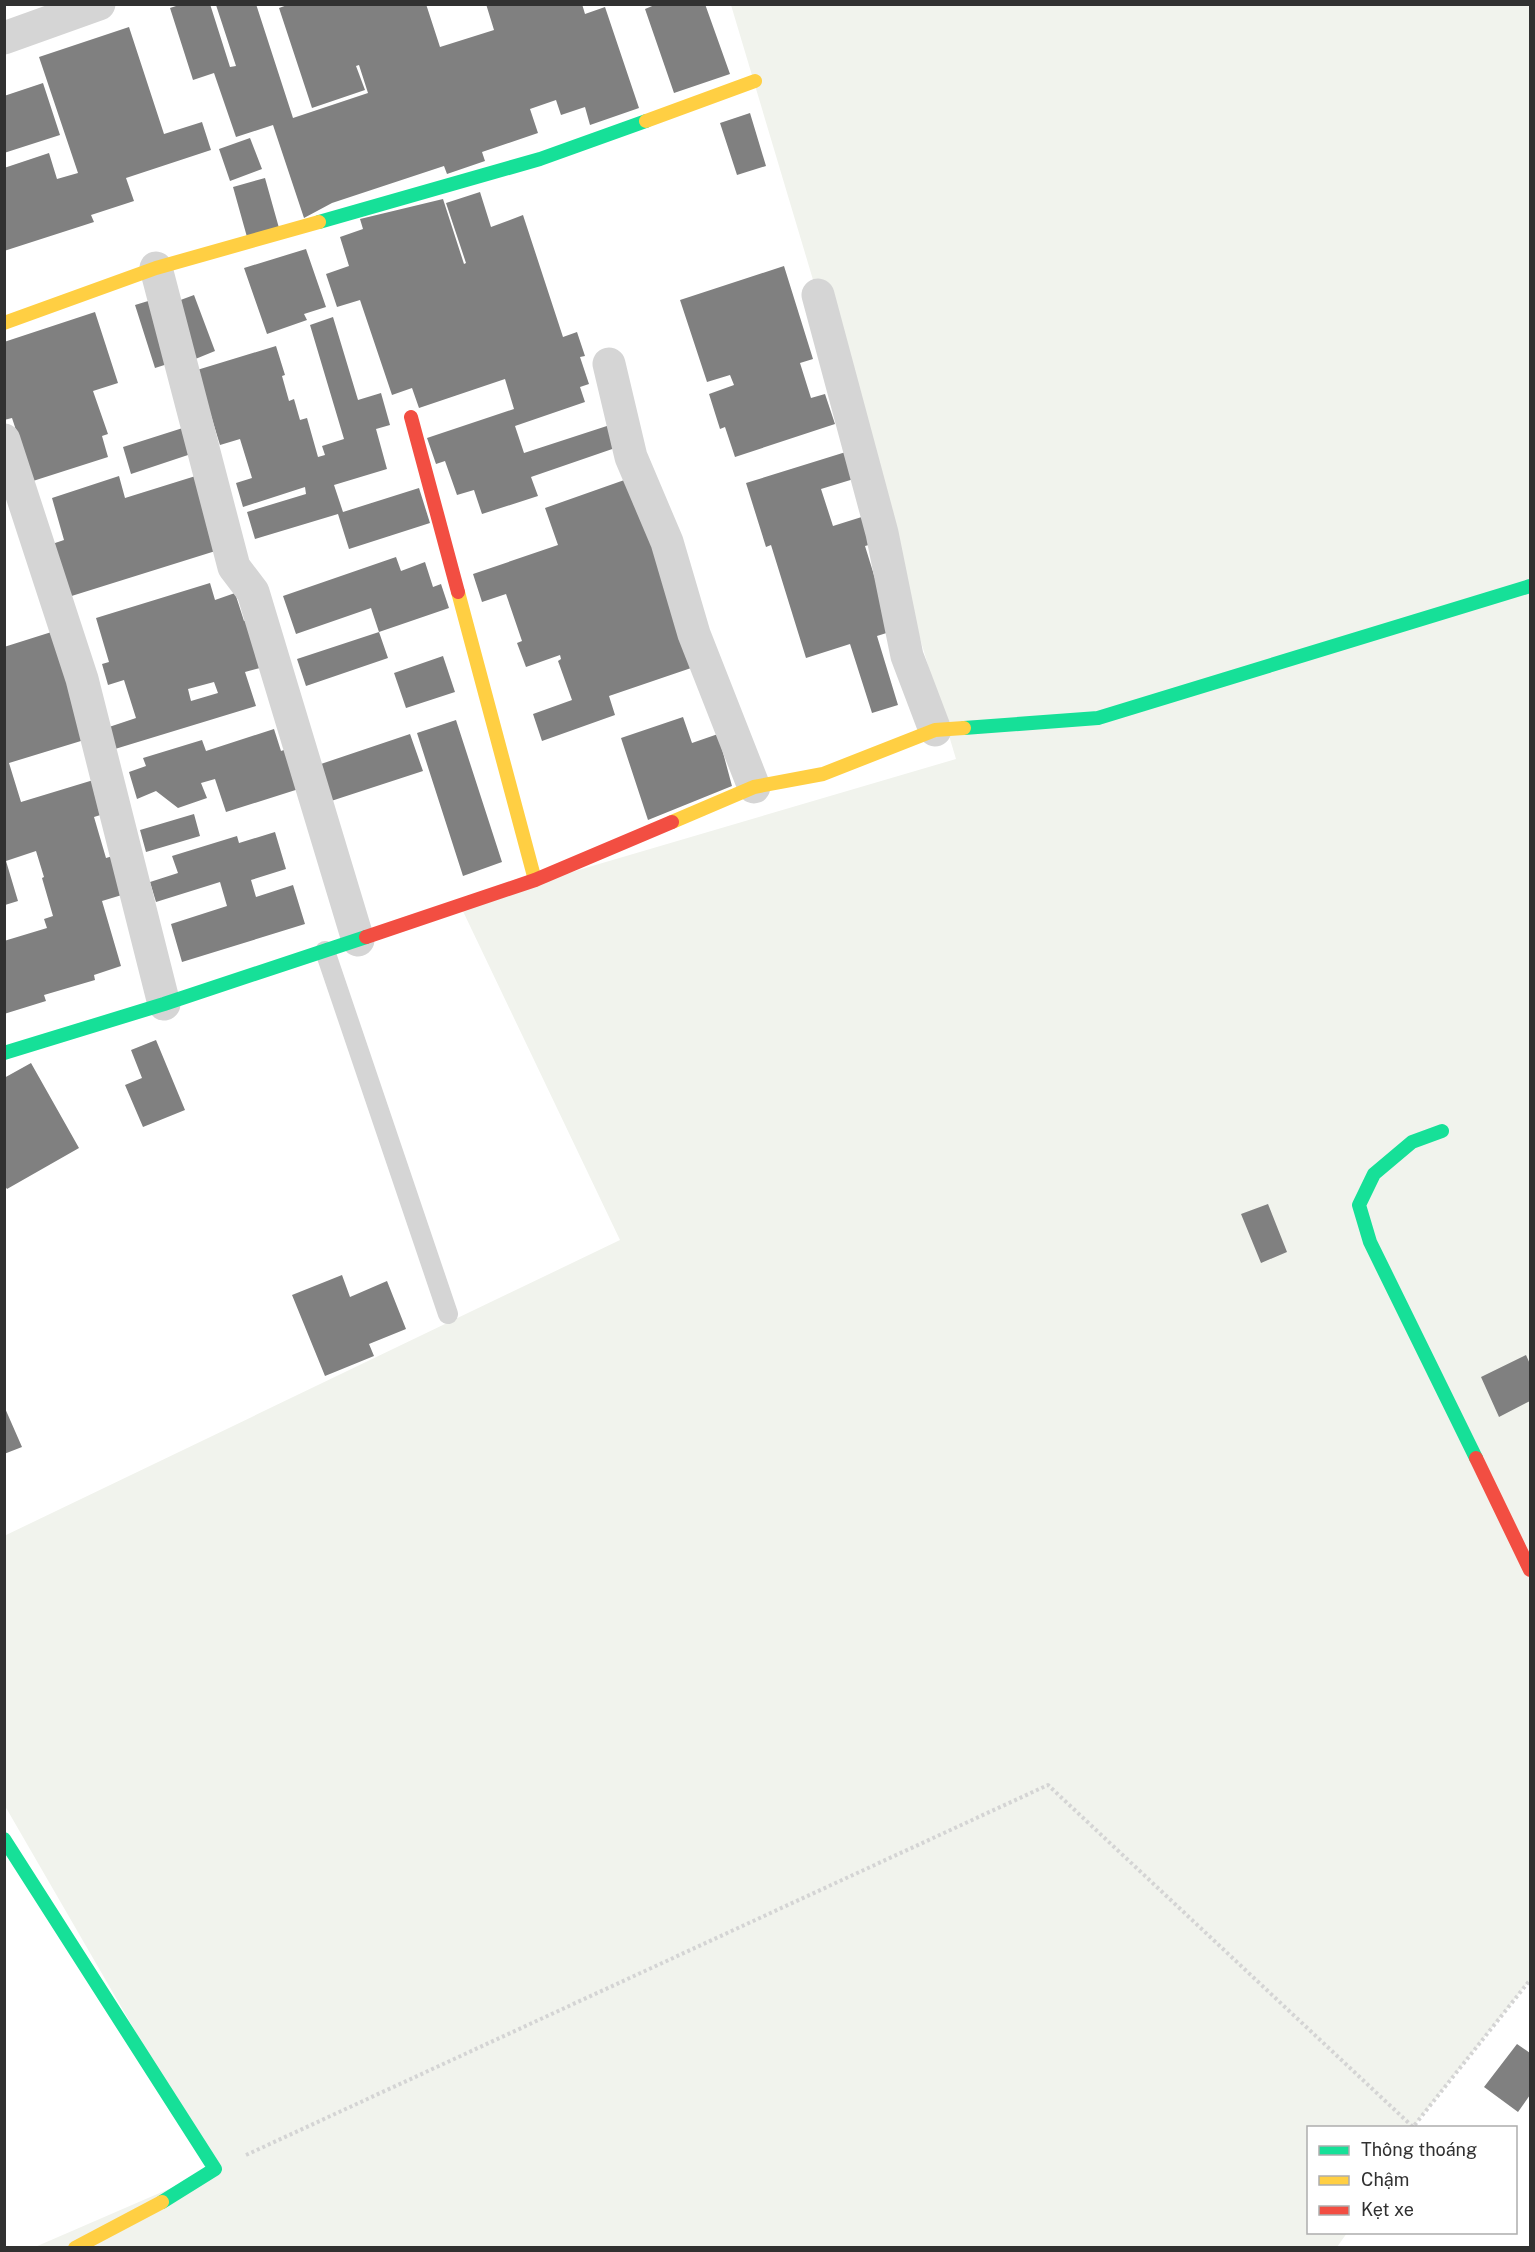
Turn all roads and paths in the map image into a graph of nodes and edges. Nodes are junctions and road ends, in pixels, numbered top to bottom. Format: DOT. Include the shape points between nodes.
graph roads {
  1 [pos="99,4"];
  2 [pos="4,38"];
  3 [pos="755,81"];
  4 [pos="156,268"];
  5 [pos="818,295"];
  6 [pos="4,323"];
  7 [pos="609,364"];
  8 [pos="411,417"];
  9 [pos="4,440"];
  10 [pos="1530,586"];
  11 [pos="935,730"];
  12 [pos="754,787"];
  13 [pos="535,880"];
  14 [pos="358,940"];
  15 [pos="325,951"];
  16 [pos="164,1004"];
  17 [pos="4,1053"];
  18 [pos="1442,1131"];
  19 [pos="448,1314"];
  20 [pos="1530,1570"];
  21 [pos="4,1839"];
  22 [pos="1530,1980"];
  23 [pos="1412,2126"];
  24 [pos="1414,2126"];
  25 [pos="215,2169"];
  26 [pos="75,2247"];
  1 -- 2 [label="street"];
  3 -- 4 [label="street" via="540,159"];
  4 -- 6 [label="street"];
  4 -- 14 [label="street" via="234,567 253,592"];
  5 -- 11 [label="street" via="882,533 907,656"];
  7 -- 12 [label="street" via="631,457 667,542 694,634"];
  8 -- 13 [label="street"];
  9 -- 16 [label="street" via="82,679"];
  10 -- 11 [label="street" via="1098,718"];
  11 -- 12 [label="street" via="823,774"];
  12 -- 13 [label="street"];
  13 -- 14 [label="street"];
  14 -- 15 [label="street"];
  15 -- 16 [label="street"];
  15 -- 19 [label="lane"];
  16 -- 17 [label="street"];
  18 -- 20 [label="street" via="1412,1142 1374,1174 1359,1205 1370,1242"];
  21 -- 25 [label="street"];
  22 -- 24 [label="path"];
  23 -- 25 [label="path" via="1048,1785"];
  25 -- 26 [label="street" via="165,2201"];
}
